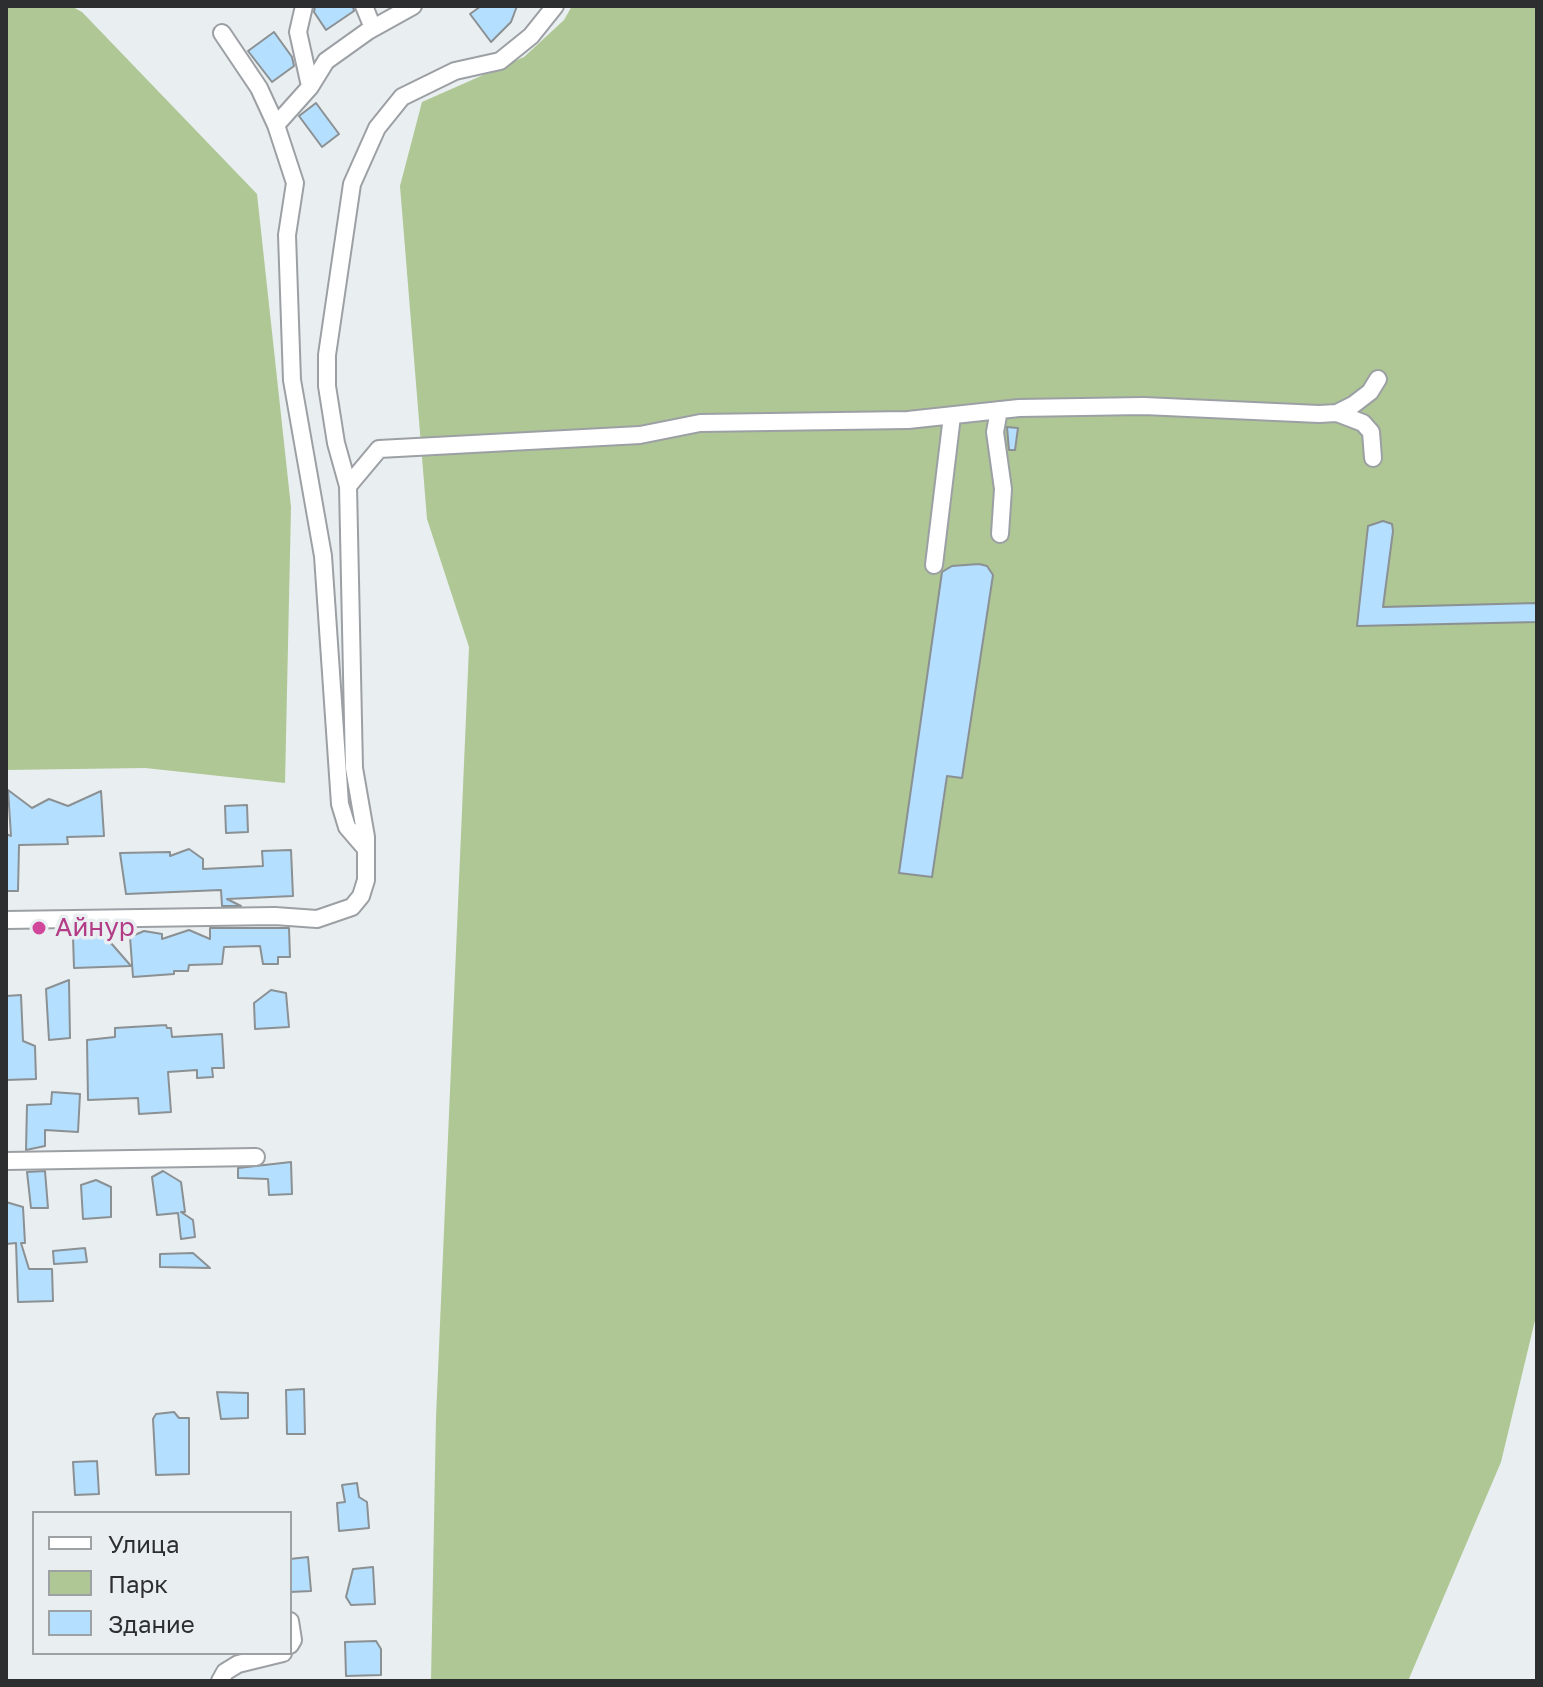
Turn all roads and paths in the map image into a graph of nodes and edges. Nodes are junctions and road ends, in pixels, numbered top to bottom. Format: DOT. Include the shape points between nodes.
graph roads {
  1 [pos="304,6"];
  2 [pos="364,6"];
  3 [pos="413,6"];
  4 [pos="555,6"];
  5 [pos="373,28"];
  6 [pos="222,33"];
  7 [pos="310,87"];
  8 [pos="276,125"];
  9 [pos="1378,379"];
  10 [pos="999,410"];
  11 [pos="1337,413"];
  12 [pos="952,416"];
  13 [pos="1373,458"];
  14 [pos="348,486"];
  15 [pos="1000,534"];
  16 [pos="934,565"];
  17 [pos="366,849"];
  18 [pos="6,920"];
  19 [pos="256,1157"];
  20 [pos="6,1161"];
  21 [pos="275,1655"];
  22 [pos="220,1681"];
  1 -- 7 [label="street" via="298,32"];
  2 -- 5 [label="street"];
  3 -- 5 [label="street"];
  4 -- 14 [label="street" via="531,36 500,61 455,71 402,97 365,151 352,184 327,355 334,429"];
  5 -- 7 [label="street" via="326,61"];
  6 -- 8 [label="street" via="259,88"];
  7 -- 8 [label="street"];
  8 -- 17 [label="street" via="295,183 287,235 292,380 323,556 340,804 347,827"];
  9 -- 11 [label="street" via="1370,392"];
  10 -- 11 [label="street" via="1144,406"];
  10 -- 12 [label="street"];
  10 -- 15 [label="street" via="995,432 1003,489"];
  11 -- 13 [label="street" via="1371,432"];
  12 -- 14 [label="street" via="700,423 640,435 379,449"];
  12 -- 16 [label="street"];
  14 -- 17 [label="street" via="354,768"];
  17 -- 18 [label="street" via="361,896 352,907 331,916"];
  19 -- 20 [label="street"];
  21 -- 22 [label="street" via="238,1664"];
}
